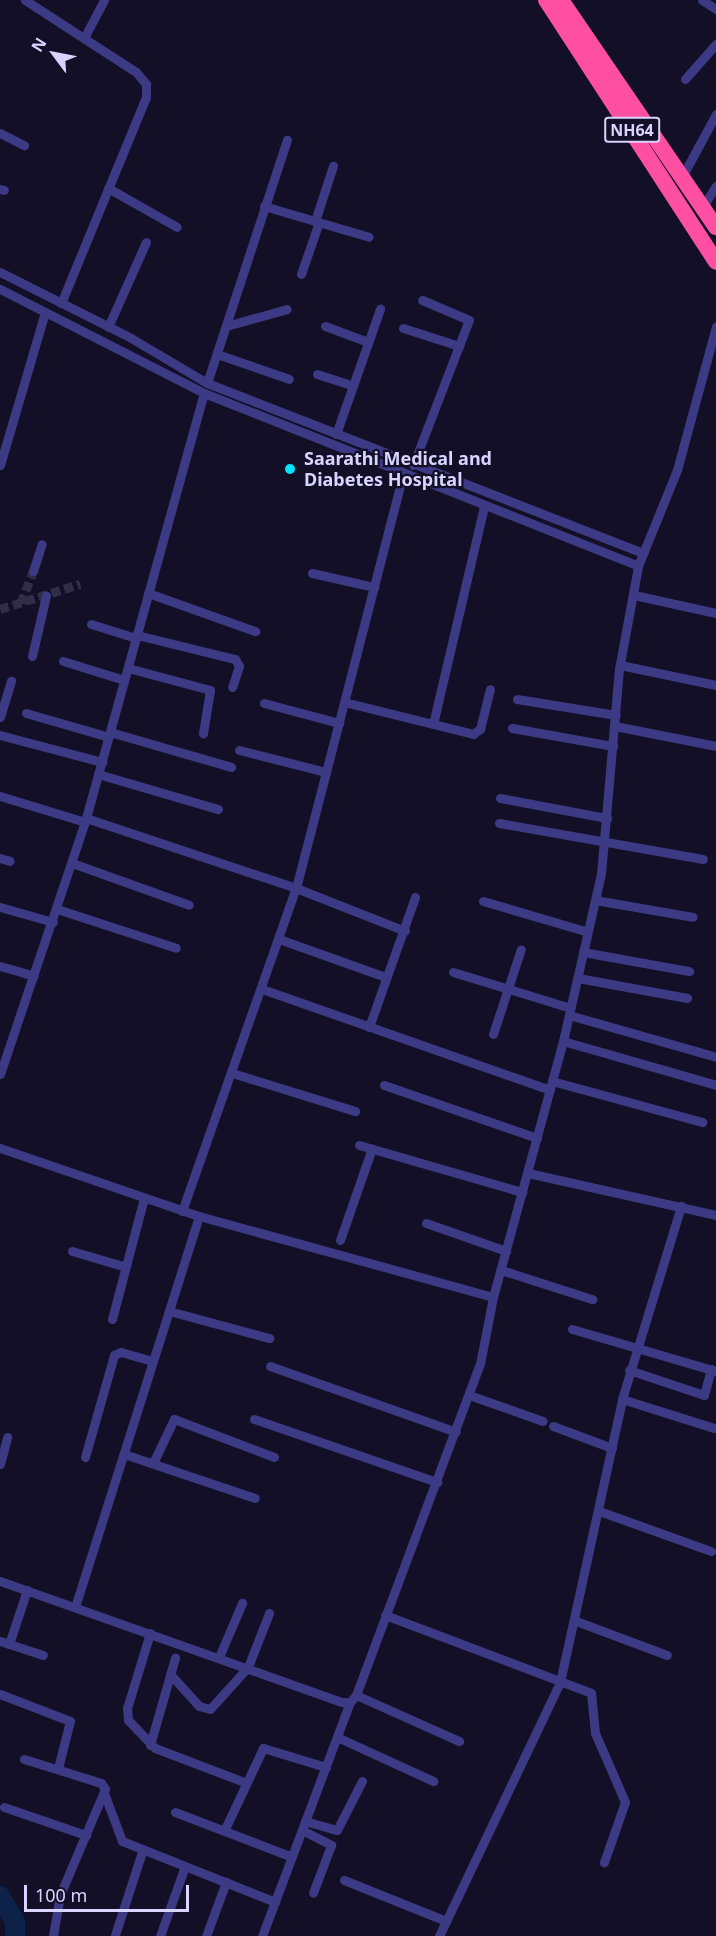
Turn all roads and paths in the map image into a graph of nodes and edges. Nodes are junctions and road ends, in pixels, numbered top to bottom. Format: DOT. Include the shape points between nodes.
graph roads {
  1 [pos="104,0"];
  2 [pos="546,0"];
  3 [pos="561,0"];
  4 [pos="702,0"];
  5 [pos="30,2"];
  6 [pos="716,9"];
  7 [pos="84,38"];
  8 [pos="716,44"];
  9 [pos="685,79"];
  10 [pos="716,114"];
  11 [pos="0,133"];
  12 [pos="287,140"];
  13 [pos="24,145"];
  14 [pos="333,166"];
  15 [pos="683,175"];
  16 [pos="716,186"];
  17 [pos="108,188"];
  18 [pos="264,206"];
  19 [pos="703,206"];
  20 [pos="317,222"];
  21 [pos="177,226"];
  22 [pos="716,227"];
  23 [pos="369,237"];
  24 [pos="146,242"];
  25 [pos="716,262"];
  26 [pos="0,273"];
  27 [pos="301,274"];
  28 [pos="0,289"];
  29 [pos="422,300"];
  30 [pos="60,303"];
  31 [pos="287,309"];
  32 [pos="380,309"];
  33 [pos="45,312"];
  34 [pos="226,326"];
  35 [pos="325,326"];
  36 [pos="108,327"];
  37 [pos="716,327"];
  38 [pos="403,328"];
  39 [pos="368,342"];
  40 [pos="459,346"];
  41 [pos="217,354"];
  42 [pos="317,374"];
  43 [pos="289,379"];
  44 [pos="207,382"];
  45 [pos="353,386"];
  46 [pos="204,393"];
  47 [pos="336,434"];
  48 [pos="0,465"];
  49 [pos="414,465"];
  50 [pos="403,475"];
  51 [pos="484,507"];
  52 [pos="42,544"];
  53 [pos="643,553"];
  54 [pos="638,566"];
  55 [pos="33,572"];
  56 [pos="312,573"];
  57 [pos="374,587"];
  58 [pos="148,593"];
  59 [pos="634,595"];
  60 [pos="46,596"];
  61 [pos="716,613"];
  62 [pos="91,624"];
  63 [pos="255,631"];
  64 [pos="136,636"];
  65 [pos="32,656"];
  66 [pos="63,661"];
  67 [pos="620,665"];
  68 [pos="128,668"];
  69 [pos="124,680"];
  70 [pos="11,681"];
  71 [pos="716,685"];
  72 [pos="231,687"];
  73 [pos="490,689"];
  74 [pos="517,699"];
  75 [pos="345,702"];
  76 [pos="264,703"];
  77 [pos="26,713"];
  78 [pos="616,715"];
  79 [pos="0,717"];
  80 [pos="339,723"];
  81 [pos="433,724"];
  82 [pos="615,726"];
  83 [pos="512,728"];
  84 [pos="203,733"];
  85 [pos="0,735"];
  86 [pos="109,735"];
  87 [pos="613,746"];
  88 [pos="716,746"];
  89 [pos="239,750"];
  90 [pos="102,762"];
  91 [pos="231,767"];
  92 [pos="326,772"];
  93 [pos="98,774"];
  94 [pos="0,796"];
  95 [pos="500,798"];
  96 [pos="218,809"];
  97 [pos="607,818"];
  98 [pos="86,820"];
  99 [pos="499,823"];
  100 [pos="606,841"];
  101 [pos="0,858"];
  102 [pos="703,859"];
  103 [pos="10,861"];
  104 [pos="72,863"];
  105 [pos="296,888"];
  106 [pos="415,897"];
  107 [pos="595,900"];
  108 [pos="483,901"];
  109 [pos="189,904"];
  110 [pos="0,907"];
  111 [pos="57,909"];
  112 [pos="693,916"];
  113 [pos="52,922"];
  114 [pos="405,931"];
  115 [pos="588,932"];
  116 [pos="279,939"];
  117 [pos="176,948"];
  118 [pos="520,949"];
  119 [pos="584,952"];
  120 [pos="0,966"];
  121 [pos="688,971"];
  122 [pos="453,972"];
  123 [pos="34,976"];
  124 [pos="385,977"];
  125 [pos="578,978"];
  126 [pos="262,989"];
  127 [pos="508,990"];
  128 [pos="687,998"];
  129 [pos="570,1012"];
  130 [pos="369,1027"];
  131 [pos="493,1034"];
  132 [pos="563,1041"];
  133 [pos="716,1057"];
  134 [pos="232,1073"];
  135 [pos="0,1074"];
  136 [pos="384,1085"];
  137 [pos="716,1085"];
  138 [pos="551,1086"];
  139 [pos="355,1111"];
  140 [pos="702,1122"];
  141 [pos="537,1138"];
  142 [pos="359,1145"];
  143 [pos="0,1148"];
  144 [pos="372,1148"];
  145 [pos="528,1173"];
  146 [pos="522,1192"];
  147 [pos="144,1198"];
  148 [pos="681,1206"];
  149 [pos="182,1211"];
  150 [pos="716,1215"];
  151 [pos="200,1216"];
  152 [pos="426,1223"];
  153 [pos="340,1240"];
  154 [pos="72,1251"];
  155 [pos="506,1251"];
  156 [pos="126,1267"];
  157 [pos="501,1270"];
  158 [pos="493,1297"];
  159 [pos="592,1299"];
  160 [pos="169,1311"];
  161 [pos="112,1319"];
  162 [pos="572,1329"];
  163 [pos="269,1338"];
  164 [pos="636,1347"];
  165 [pos="153,1361"];
  166 [pos="270,1366"];
  167 [pos="629,1370"];
  168 [pos="714,1370"];
  169 [pos="469,1395"];
  170 [pos="622,1399"];
  171 [pos="254,1419"];
  172 [pos="543,1421"];
  173 [pos="553,1426"];
  174 [pos="714,1428"];
  175 [pos="456,1432"];
  176 [pos="6,1437"];
  177 [pos="612,1448"];
  178 [pos="124,1454"];
  179 [pos="85,1457"];
  180 [pos="274,1457"];
  181 [pos="153,1463"];
  182 [pos="0,1464"];
  183 [pos="437,1482"];
  184 [pos="255,1498"];
  185 [pos="599,1511"];
  186 [pos="711,1551"];
  187 [pos="0,1581"];
  188 [pos="27,1590"];
  189 [pos="242,1603"];
  190 [pos="75,1607"];
  191 [pos="269,1613"];
  192 [pos="385,1615"];
  193 [pos="576,1621"];
  194 [pos="150,1633"];
  195 [pos="5,1642"];
  196 [pos="43,1655"];
  197 [pos="667,1655"];
  198 [pos="219,1657"];
  199 [pos="175,1658"];
  200 [pos="248,1667"];
  201 [pos="170,1674"];
  202 [pos="560,1682"];
  203 [pos="0,1694"];
  204 [pos="353,1699"];
  205 [pos="337,1737"];
  206 [pos="459,1742"];
  207 [pos="150,1745"];
  208 [pos="24,1759"];
  209 [pos="326,1767"];
  210 [pos="58,1768"];
  211 [pos="362,1781"];
  212 [pos="433,1781"];
  213 [pos="244,1782"];
  214 [pos="104,1793"];
  215 [pos="4,1807"];
  216 [pos="176,1812"];
  217 [pos="304,1825"];
  218 [pos="224,1831"];
  219 [pos="86,1835"];
  220 [pos="144,1849"];
  221 [pos="292,1857"];
  222 [pos="604,1862"];
  223 [pos="185,1866"];
  224 [pos="344,1880"];
  225 [pos="225,1882"];
  226 [pos="313,1893"];
  227 [pos="275,1902"];
  228 [pos="446,1921"];
  229 [pos="115,1935"];
  230 [pos="53,1936"];
  231 [pos="160,1936"];
  232 [pos="206,1936"];
  233 [pos="262,1936"];
  234 [pos="439,1936"];
  1 -- 7 [label="street"];
  2 -- 25 [label="highway, NH64"];
  3 -- 15 [label="highway, NH64"];
  4 -- 6 [label="street"];
  5 -- 7 [label="street"];
  7 -- 17 [label="street" via="136,72 146,84 146,97"];
  8 -- 9 [label="street"];
  10 -- 15 [label="street"];
  11 -- 13 [label="street"];
  12 -- 18 [label="street"];
  14 -- 20 [label="street"];
  15 -- 19 [label="highway, NH64"];
  16 -- 19 [label="street"];
  17 -- 21 [label="street"];
  17 -- 30 [label="street"];
  18 -- 20 [label="street"];
  18 -- 34 [label="street"];
  19 -- 22 [label="highway, NH64"];
  20 -- 23 [label="street"];
  20 -- 27 [label="street"];
  24 -- 36 [label="street"];
  26 -- 30 [label="street"];
  28 -- 33 [label="street"];
  29 -- 40 [label="street" via="468,317"];
  30 -- 36 [label="street"];
  31 -- 34 [label="street"];
  32 -- 39 [label="street"];
  33 -- 46 [label="street"];
  33 -- 48 [label="street"];
  34 -- 41 [label="street"];
  35 -- 39 [label="street"];
  36 -- 44 [label="street"];
  37 -- 53 [label="street" via="677,470"];
  38 -- 40 [label="street"];
  39 -- 45 [label="street"];
  40 -- 49 [label="street"];
  41 -- 43 [label="street"];
  41 -- 44 [label="street"];
  42 -- 45 [label="street"];
  44 -- 47 [label="street"];
  45 -- 47 [label="street"];
  46 -- 50 [label="street"];
  46 -- 58 [label="street"];
  47 -- 49 [label="street"];
  49 -- 53 [label="street"];
  50 -- 51 [label="street"];
  50 -- 57 [label="street"];
  51 -- 54 [label="street"];
  51 -- 81 [label="street"];
  52 -- 55 [label="street"];
  53 -- 54 [label="street"];
  54 -- 59 [label="street"];
  56 -- 57 [label="street"];
  57 -- 75 [label="street"];
  58 -- 63 [label="street"];
  58 -- 64 [label="street"];
  59 -- 61 [label="street"];
  59 -- 67 [label="street"];
  60 -- 65 [label="street"];
  62 -- 64 [label="street"];
  64 -- 68 [label="street"];
  64 -- 72 [label="street" via="235,659 239,666"];
  66 -- 69 [label="street"];
  67 -- 71 [label="street"];
  67 -- 78 [label="street"];
  68 -- 69 [label="street"];
  68 -- 84 [label="street" via="210,690"];
  69 -- 86 [label="street"];
  70 -- 79 [label="street"];
  73 -- 81 [label="street" via="477,734"];
  74 -- 78 [label="street"];
  75 -- 80 [label="street"];
  75 -- 81 [label="street"];
  76 -- 80 [label="street"];
  77 -- 86 [label="street"];
  78 -- 82 [label="street"];
  80 -- 92 [label="street"];
  82 -- 87 [label="street"];
  82 -- 88 [label="street"];
  83 -- 87 [label="street"];
  85 -- 90 [label="street"];
  86 -- 90 [label="street"];
  86 -- 91 [label="street"];
  87 -- 97 [label="street"];
  89 -- 92 [label="street"];
  90 -- 93 [label="street"];
  92 -- 105 [label="street"];
  93 -- 96 [label="street"];
  93 -- 98 [label="street"];
  94 -- 98 [label="street"];
  95 -- 97 [label="street"];
  97 -- 100 [label="street"];
  98 -- 104 [label="street"];
  98 -- 105 [label="street"];
  99 -- 100 [label="street"];
  100 -- 102 [label="street"];
  100 -- 107 [label="street"];
  101 -- 103 [label="street"];
  104 -- 109 [label="street"];
  104 -- 111 [label="street"];
  105 -- 114 [label="street"];
  105 -- 116 [label="street"];
  106 -- 114 [label="street"];
  107 -- 112 [label="street"];
  107 -- 115 [label="street"];
  108 -- 115 [label="street"];
  110 -- 113 [label="street"];
  111 -- 113 [label="street"];
  111 -- 117 [label="street"];
  113 -- 123 [label="street"];
  114 -- 124 [label="street"];
  115 -- 119 [label="street"];
  116 -- 124 [label="street"];
  116 -- 126 [label="street"];
  118 -- 127 [label="street"];
  119 -- 121 [label="street"];
  119 -- 125 [label="street"];
  120 -- 123 [label="street"];
  122 -- 127 [label="street"];
  123 -- 135 [label="street"];
  124 -- 130 [label="street"];
  125 -- 128 [label="street"];
  125 -- 129 [label="street"];
  126 -- 130 [label="street"];
  126 -- 134 [label="street"];
  127 -- 129 [label="street"];
  127 -- 131 [label="street"];
  129 -- 132 [label="street"];
  129 -- 133 [label="street"];
  130 -- 138 [label="street"];
  132 -- 137 [label="street"];
  132 -- 138 [label="street"];
  134 -- 139 [label="street"];
  134 -- 149 [label="street"];
  136 -- 141 [label="street"];
  138 -- 140 [label="street"];
  138 -- 141 [label="street"];
  141 -- 145 [label="street"];
  142 -- 144 [label="street"];
  143 -- 147 [label="street"];
  144 -- 146 [label="street"];
  144 -- 153 [label="street"];
  145 -- 146 [label="street"];
  145 -- 148 [label="street"];
  146 -- 155 [label="street"];
  147 -- 149 [label="street"];
  147 -- 156 [label="street"];
  148 -- 150 [label="street"];
  148 -- 164 [label="street"];
  149 -- 151 [label="street"];
  151 -- 158 [label="street"];
  151 -- 160 [label="street"];
  152 -- 155 [label="street"];
  154 -- 156 [label="street"];
  155 -- 157 [label="street"];
  156 -- 161 [label="street"];
  157 -- 158 [label="street"];
  157 -- 159 [label="street"];
  158 -- 169 [label="street" via="483,1352"];
  160 -- 163 [label="street"];
  160 -- 165 [label="street"];
  162 -- 164 [label="street"];
  164 -- 167 [label="street"];
  164 -- 168 [label="street"];
  165 -- 178 [label="street"];
  165 -- 179 [label="street" via="121,1352 114,1355"];
  166 -- 175 [label="street"];
  167 -- 168 [label="street" via="704,1395"];
  167 -- 170 [label="street"];
  169 -- 172 [label="street"];
  169 -- 175 [label="street"];
  170 -- 174 [label="street"];
  170 -- 177 [label="street"];
  171 -- 183 [label="street"];
  173 -- 177 [label="street"];
  175 -- 183 [label="street"];
  176 -- 182 [label="street"];
  177 -- 185 [label="street"];
  178 -- 181 [label="street"];
  178 -- 190 [label="street"];
  180 -- 181 [label="street" via="174,1419"];
  181 -- 184 [label="street"];
  183 -- 192 [label="street"];
  185 -- 186 [label="street"];
  185 -- 193 [label="street"];
  187 -- 188 [label="street"];
  188 -- 190 [label="street"];
  188 -- 195 [label="street"];
  189 -- 198 [label="street"];
  190 -- 194 [label="street"];
  191 -- 200 [label="street"];
  192 -- 202 [label="street"];
  192 -- 204 [label="street"];
  193 -- 197 [label="street"];
  193 -- 202 [label="street"];
  194 -- 198 [label="street"];
  194 -- 207 [label="street" via="126,1714"];
  195 -- 196 [label="street"];
  198 -- 200 [label="street"];
  199 -- 201 [label="street"];
  200 -- 201 [label="street" via="210,1709 200,1706"];
  200 -- 204 [label="street"];
  201 -- 207 [label="street"];
  202 -- 222 [label="street" via="594,1696 595,1733 623,1795 624,1808"];
  202 -- 228 [label="street"];
  203 -- 210 [label="street" via="70,1721"];
  204 -- 205 [label="street"];
  204 -- 206 [label="street"];
  205 -- 209 [label="street"];
  205 -- 212 [label="street"];
  207 -- 213 [label="street"];
  208 -- 210 [label="street"];
  209 -- 213 [label="street" via="263,1748"];
  209 -- 217 [label="street"];
  210 -- 214 [label="street" via="101,1783"];
  211 -- 217 [label="street" via="337,1830"];
  213 -- 218 [label="street"];
  214 -- 219 [label="street"];
  214 -- 220 [label="street" via="122,1841"];
  215 -- 219 [label="street"];
  216 -- 218 [label="street"];
  217 -- 221 [label="street"];
  217 -- 226 [label="street" via="331,1845"];
  218 -- 221 [label="street"];
  219 -- 230 [label="street" via="60,1895"];
  220 -- 223 [label="street"];
  220 -- 229 [label="street"];
  221 -- 227 [label="street"];
  223 -- 225 [label="street"];
  223 -- 231 [label="street"];
  224 -- 228 [label="street"];
  225 -- 227 [label="street"];
  225 -- 232 [label="street"];
  227 -- 233 [label="street"];
  228 -- 234 [label="street"];
}
